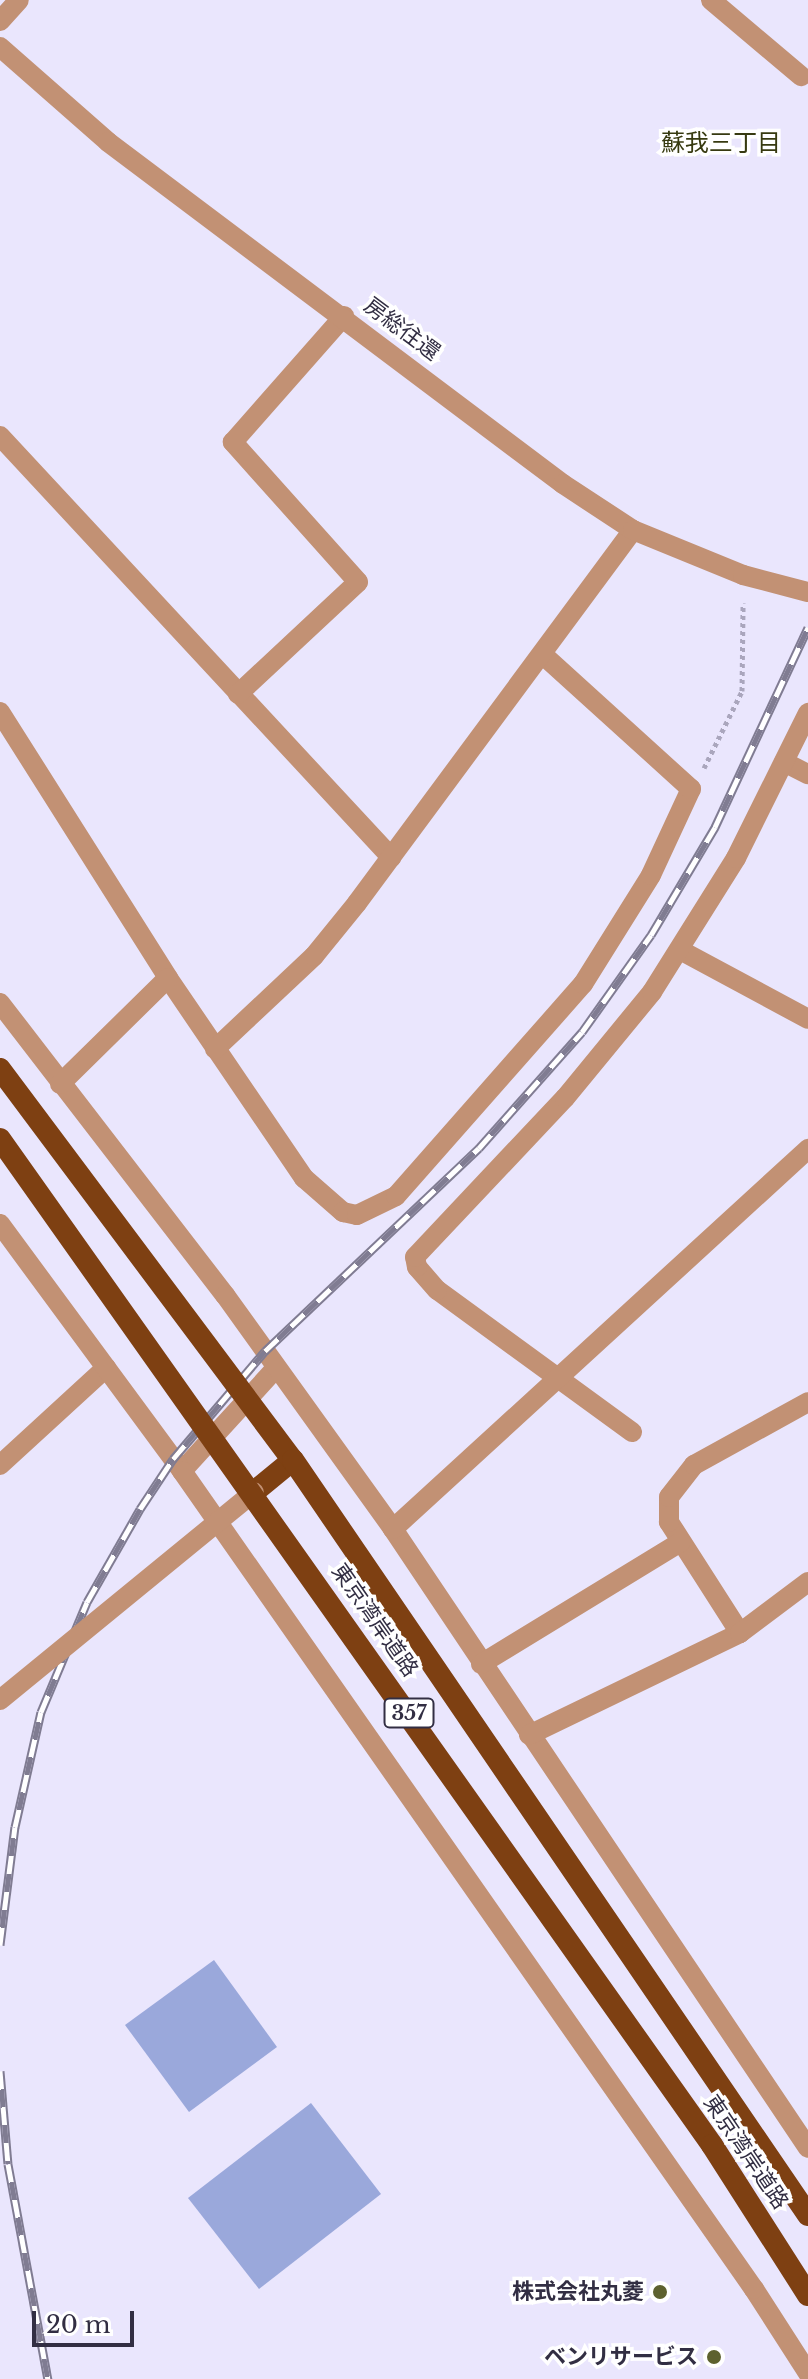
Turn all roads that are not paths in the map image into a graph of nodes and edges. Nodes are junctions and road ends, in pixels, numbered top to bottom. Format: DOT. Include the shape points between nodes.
graph roads {
  1 [pos="19,0"];
  2 [pos="711,0"];
  3 [pos="0,21"];
  4 [pos="0,47"];
  5 [pos="801,76"];
  6 [pos="344,316"];
  7 [pos="0,436"];
  8 [pos="633,530"];
  9 [pos="808,592"];
  10 [pos="542,654"];
  11 [pos="238,694"];
  12 [pos="0,712"];
  13 [pos="808,713"];
  14 [pos="784,762"];
  15 [pos="808,774"];
  16 [pos="391,857"];
  17 [pos="680,950"];
  18 [pos="168,978"];
  19 [pos="0,1003"];
  20 [pos="808,1019"];
  21 [pos="215,1049"];
  22 [pos="0,1069"];
  23 [pos="60,1084"];
  24 [pos="0,1139"];
  25 [pos="808,1149"];
  26 [pos="0,1224"];
  27 [pos="106,1368"];
  28 [pos="276,1368"];
  29 [pos="555,1377"];
  30 [pos="808,1402"];
  31 [pos="632,1432"];
  32 [pos="293,1460"];
  33 [pos="0,1465"];
  34 [pos="182,1471"];
  35 [pos="254,1492"];
  36 [pos="393,1529"];
  37 [pos="681,1542"];
  38 [pos="808,1582"];
  39 [pos="740,1633"];
  40 [pos="481,1664"];
  41 [pos="0,1700"];
  42 [pos="529,1735"];
  43 [pos="808,2148"];
  44 [pos="808,2215"];
  45 [pos="808,2295"];
  46 [pos="808,2373"];
  1 -- 3 [label="street"];
  2 -- 5 [label="street"];
  4 -- 6 [label="street, 房総往還" via="108,142"];
  6 -- 8 [label="street, 房総往還" via="563,484"];
  6 -- 11 [label="street" via="233,442 358,582"];
  7 -- 11 [label="street"];
  8 -- 9 [label="street, 房総往還" via="743,575"];
  8 -- 10 [label="street"];
  10 -- 16 [label="street"];
  10 -- 21 [label="street" via="691,789 651,875 583,984 396,1196 357,1215 343,1212 304,1178"];
  11 -- 16 [label="street"];
  12 -- 18 [label="street"];
  13 -- 14 [label="street"];
  14 -- 15 [label="street"];
  14 -- 17 [label="street" via="736,858"];
  16 -- 21 [label="street" via="314,956"];
  17 -- 20 [label="street"];
  17 -- 29 [label="street" via="612,1043 415,1257 437,1290"];
  18 -- 21 [label="street"];
  18 -- 23 [label="street"];
  19 -- 23 [label="street"];
  22 -- 32 [label="highway, 東京湾岸道路 / 357, bridge"];
  23 -- 28 [label="street"];
  24 -- 35 [label="highway, 東京湾岸道路 / 357, bridge"];
  25 -- 29 [label="street"];
  26 -- 27 [label="street"];
  27 -- 33 [label="street"];
  27 -- 34 [label="street"];
  28 -- 34 [label="street"];
  28 -- 36 [label="street"];
  29 -- 31 [label="street"];
  29 -- 36 [label="street"];
  30 -- 37 [label="street" via="694,1465 669,1497 669,1522"];
  32 -- 35 [label="highway"];
  32 -- 44 [label="highway, 東京湾岸道路 / 357, bridge"];
  34 -- 46 [label="street"];
  35 -- 41 [label="street, bridge"];
  35 -- 45 [label="highway, 東京湾岸道路 / 357, bridge" via="712,2145"];
  36 -- 40 [label="street"];
  37 -- 39 [label="street"];
  37 -- 40 [label="street"];
  38 -- 39 [label="street"];
  39 -- 42 [label="street"];
  40 -- 42 [label="street"];
  42 -- 43 [label="street"];
}
